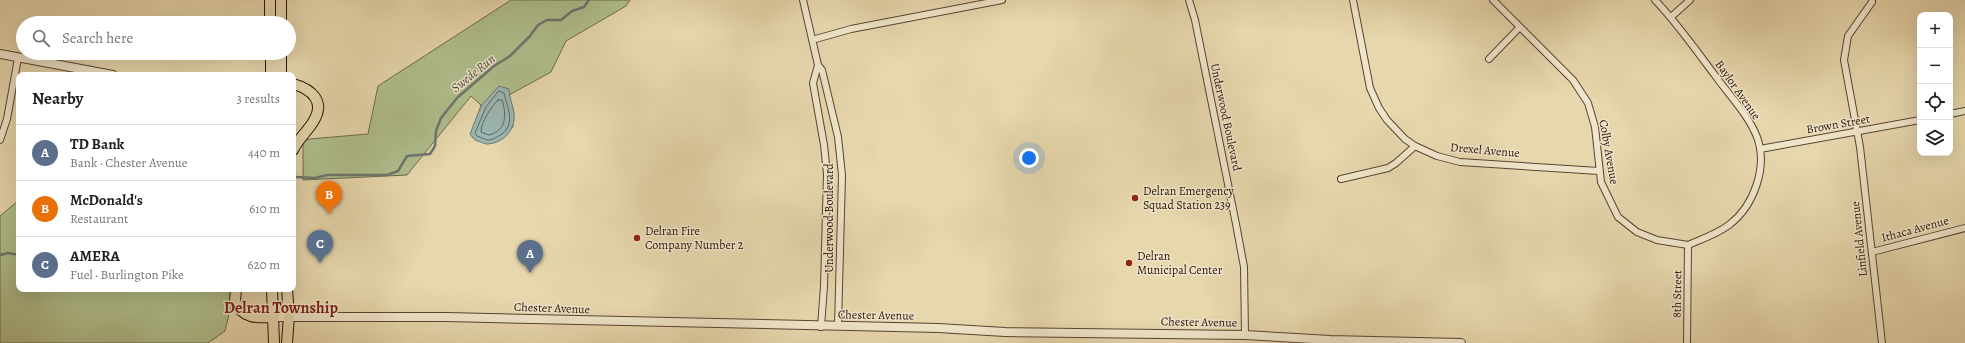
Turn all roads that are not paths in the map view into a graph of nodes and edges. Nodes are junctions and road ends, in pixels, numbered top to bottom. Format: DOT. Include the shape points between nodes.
graph roads {
  1 [pos="270,0"];
  2 [pos="280,0"];
  3 [pos="803,0"];
  4 [pos="1002,0"];
  5 [pos="1189,0"];
  6 [pos="1353,0"];
  7 [pos="1493,0"];
  8 [pos="1655,0"];
  9 [pos="1690,0"];
  10 [pos="1872,2"];
  11 [pos="270,16"];
  12 [pos="281,16"];
  13 [pos="1671,17"];
  14 [pos="1519,28"];
  15 [pos="812,40"];
  16 [pos="0,54"];
  17 [pos="16,58"];
  18 [pos="1489,59"];
  19 [pos="18,60"];
  20 [pos="29,60"];
  21 [pos="271,60"];
  22 [pos="281,60"];
  23 [pos="818,65"];
  24 [pos="96,72"];
  25 [pos="271,72"];
  26 [pos="281,72"];
  27 [pos="296,85"];
  28 [pos="1965,111"];
  29 [pos="1953,113"];
  30 [pos="1917,121"];
  31 [pos="1858,133"];
  32 [pos="0,140"];
  33 [pos="296,144"];
  34 [pos="1415,146"];
  35 [pos="1760,149"];
  36 [pos="1599,170"];
  37 [pos="1341,179"];
  38 [pos="1965,228"];
  39 [pos="1688,245"];
  40 [pos="1872,252"];
  41 [pos="236,292"];
  42 [pos="272,292"];
  43 [pos="287,292"];
  44 [pos="289,316"];
  45 [pos="274,317"];
  46 [pos="821,326"];
  47 [pos="838,326"];
  48 [pos="1245,335"];
  49 [pos="274,343"];
  50 [pos="287,343"];
  51 [pos="1462,343"];
  52 [pos="1687,343"];
  53 [pos="1882,343"];
  1 -- 11 [label="highway"];
  2 -- 12 [label="highway"];
  3 -- 15 [label="street, Underwood Boulevard"];
  4 -- 15 [label="street" via="850,29"];
  5 -- 48 [label="street, Underwood Boulevard" via="1244,267"];
  6 -- 34 [label="street, Drexel Avenue" via="1370,88 1387,120"];
  7 -- 14 [label="street, Colby Avenue"];
  8 -- 13 [label="street, Baylor Avenue"];
  9 -- 13 [label="street"];
  10 -- 31 [label="street, Linfield Avenue" via="1848,36 1844,60"];
  13 -- 35 [label="street, Baylor Avenue" via="1744,115"];
  14 -- 18 [label="street"];
  14 -- 36 [label="street, Colby Avenue" via="1573,80 1588,104 1595,128"];
  15 -- 23 [label="street, Underwood Boulevard"];
  16 -- 17 [label="street"];
  19 -- 32 [label="street" via="7,120"];
  20 -- 24 [label="street"];
  21 -- 25 [label="highway"];
  22 -- 26 [label="highway"];
  23 -- 46 [label="street, Underwood Boulevard" via="813,83 827,174"];
  23 -- 47 [label="street, Underwood Boulevard" via="822,70 838,137 842,176"];
  27 -- 33 [label="highway" via="308,88 318,107 313,122"];
  28 -- 29 [label="street"];
  30 -- 31 [label="street, Brown Street"];
  31 -- 35 [label="street, Brown Street"];
  31 -- 40 [label="street, Linfield Avenue"];
  34 -- 36 [label="street, Drexel Avenue" via="1437,156 1460,162"];
  34 -- 37 [label="street" via="1388,168"];
  35 -- 39 [label="street, Baylor Avenue" via="1760,173 1755,190 1745,208 1730,225"];
  36 -- 39 [label="street, Colby Avenue" via="1601,182 1618,217 1637,232 1657,240"];
  38 -- 40 [label="street, Ithaca Avenue"];
  39 -- 52 [label="street, 8th Street"];
  40 -- 53 [label="street, Linfield Avenue"];
  41 -- 45 [label="highway" via="235,301 242,312 257,318"];
  42 -- 45 [label="highway"];
  43 -- 44 [label="highway"];
  44 -- 45 [label="street, Chester Avenue"];
  44 -- 46 [label="street, Chester Avenue"];
  44 -- 50 [label="highway"];
  45 -- 49 [label="highway"];
  46 -- 47 [label="street, Chester Avenue"];
  47 -- 48 [label="street, Chester Avenue" via="1005,332"];
  48 -- 51 [label="street, Chester Avenue"];
}
